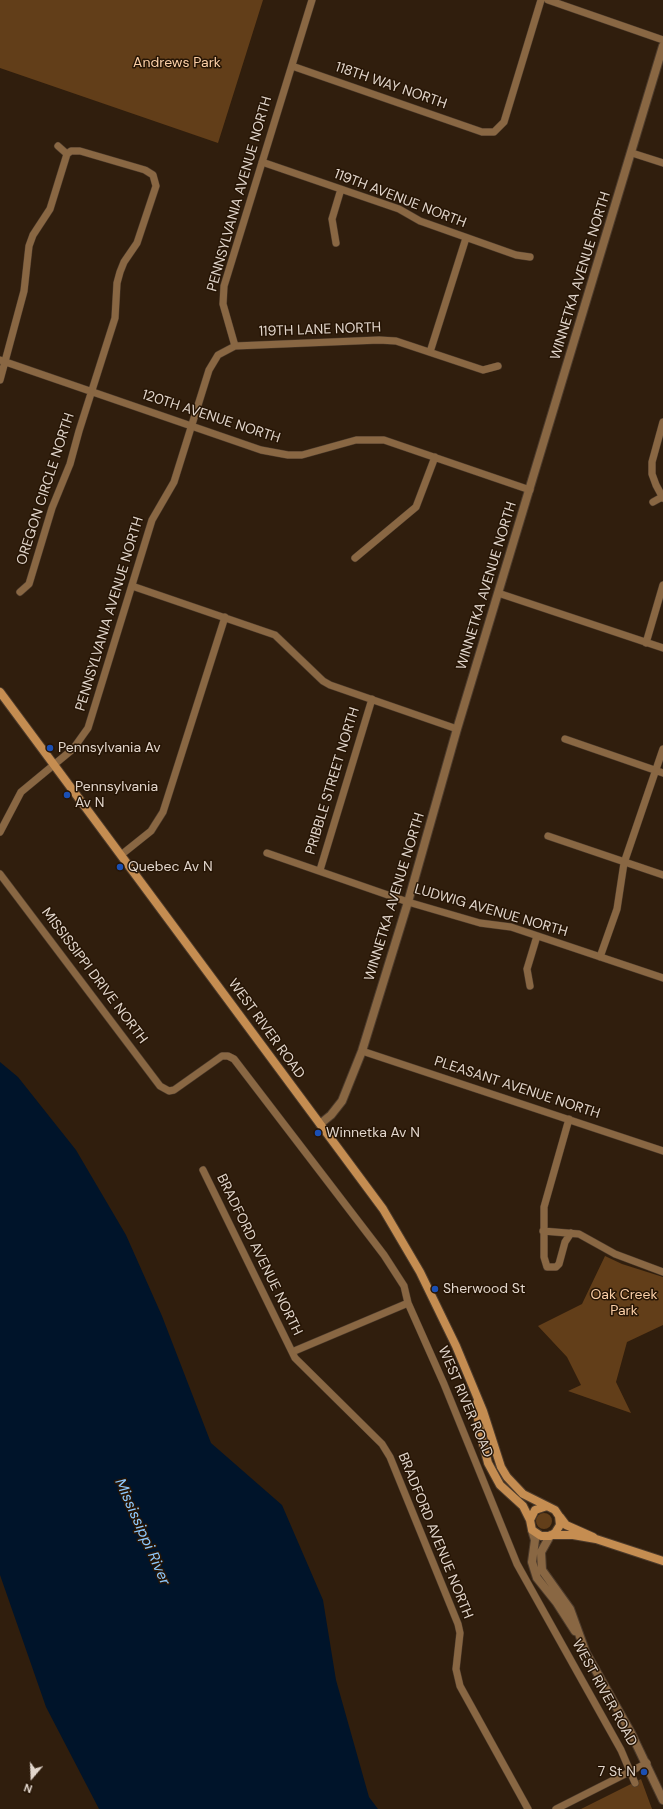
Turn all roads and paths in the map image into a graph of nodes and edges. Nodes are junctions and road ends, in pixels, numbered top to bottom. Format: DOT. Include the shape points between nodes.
graph roads {
  1 [pos="312,0"];
  2 [pos="542,0"];
  3 [pos="548,0"];
  4 [pos="663,40"];
  5 [pos="663,46"];
  6 [pos="292,66"];
  7 [pos="58,146"];
  8 [pos="632,153"];
  9 [pos="67,154"];
  10 [pos="262,162"];
  11 [pos="663,163"];
  12 [pos="341,189"];
  13 [pos="466,238"];
  14 [pos="336,243"];
  15 [pos="530,257"];
  16 [pos="235,346"];
  17 [pos="430,352"];
  18 [pos="3,361"];
  19 [pos="498,366"];
  20 [pos="0,380"];
  21 [pos="92,391"];
  22 [pos="663,422"];
  23 [pos="191,426"];
  24 [pos="435,457"];
  25 [pos="530,490"];
  26 [pos="663,497"];
  27 [pos="653,502"];
  28 [pos="355,558"];
  29 [pos="663,585"];
  30 [pos="132,586"];
  31 [pos="20,592"];
  32 [pos="498,593"];
  33 [pos="225,617"];
  34 [pos="646,642"];
  35 [pos="663,648"];
  36 [pos="0,692"];
  37 [pos="372,699"];
  38 [pos="457,729"];
  39 [pos="565,739"];
  40 [pos="663,749"];
  41 [pos="54,765"];
  42 [pos="660,771"];
  43 [pos="0,832"];
  44 [pos="548,836"];
  45 [pos="267,853"];
  46 [pos="121,855"];
  47 [pos="624,863"];
  48 [pos="320,870"];
  49 [pos="0,874"];
  50 [pos="663,875"];
  51 [pos="408,902"];
  52 [pos="538,936"];
  53 [pos="600,957"];
  54 [pos="663,978"];
  55 [pos="530,986"];
  56 [pos="362,1051"];
  57 [pos="231,1057"];
  58 [pos="570,1119"];
  59 [pos="320,1124"];
  60 [pos="663,1151"];
  61 [pos="203,1170"];
  62 [pos="543,1231"];
  63 [pos="571,1233"];
  64 [pos="663,1272"];
  65 [pos="408,1303"];
  66 [pos="292,1352"];
  67 [pos="478,1400"];
  68 [pos="546,1506"];
  69 [pos="559,1516"];
  70 [pos="530,1520"];
  71 [pos="532,1530"];
  72 [pos="551,1535"];
  73 [pos="596,1539"];
  74 [pos="663,1561"];
  75 [pos="579,1637"];
  76 [pos="647,1763"];
  77 [pos="631,1770"];
  78 [pos="635,1783"];
  79 [pos="663,1800"];
  80 [pos="528,1809"];
  81 [pos="556,1809"];
  1 -- 6 [label="street, PENNSYLVANIA AVENUE NORTH"];
  2 -- 6 [label="street, 118TH WAY NORTH" via="504,122 494,132 482,132"];
  3 -- 4 [label="street"];
  5 -- 8 [label="street, WINNETKA AVENUE NORTH"];
  6 -- 10 [label="street, PENNSYLVANIA AVENUE NORTH"];
  7 -- 9 [label="street"];
  8 -- 11 [label="street"];
  8 -- 25 [label="street, WINNETKA AVENUE NORTH"];
  9 -- 18 [label="street" via="50,209 29,246 24,291"];
  9 -- 21 [label="street, OREGON CIRCLE NORTH" via="71,151 80,151 145,170 156,179 137,244 120,272 115,318"];
  10 -- 12 [label="street, 119TH AVENUE NORTH"];
  10 -- 16 [label="street, PENNSYLVANIA AVENUE NORTH" via="222,293"];
  12 -- 13 [label="street, 119TH AVENUE NORTH"];
  12 -- 14 [label="street" via="332,219"];
  13 -- 15 [label="street, 119TH AVENUE NORTH" via="516,255"];
  13 -- 17 [label="street"];
  16 -- 17 [label="street, 119TH LANE NORTH" via="379,340 396,341"];
  16 -- 23 [label="street, PENNSYLVANIA AVENUE NORTH" via="224,350 211,364"];
  17 -- 19 [label="street, 119TH LANE NORTH" via="483,370"];
  18 -- 20 [label="street"];
  18 -- 21 [label="street, 120TH AVENUE NORTH"];
  21 -- 23 [label="street, 120TH AVENUE NORTH"];
  21 -- 31 [label="street, OREGON CIRCLE NORTH" via="29,584"];
  22 -- 26 [label="street" via="652,462 652,474"];
  23 -- 24 [label="street, 120TH AVENUE NORTH" via="275,454 302,455 342,443 370,439 397,444"];
  23 -- 30 [label="street, PENNSYLVANIA AVENUE NORTH" via="174,482 152,520"];
  24 -- 25 [label="street, 120TH AVENUE NORTH"];
  24 -- 28 [label="street" via="416,507"];
  25 -- 32 [label="street, WINNETKA AVENUE NORTH"];
  26 -- 27 [label="street"];
  29 -- 34 [label="street"];
  30 -- 33 [label="street"];
  30 -- 41 [label="street, PENNSYLVANIA AVENUE NORTH" via="88,728 73,749"];
  32 -- 34 [label="street"];
  32 -- 38 [label="street, WINNETKA AVENUE NORTH"];
  33 -- 37 [label="street" via="276,635 323,681"];
  33 -- 46 [label="street" via="163,812 151,831"];
  34 -- 35 [label="street"];
  36 -- 41 [label="main road, WEST RIVER ROAD"];
  37 -- 38 [label="street"];
  37 -- 48 [label="street, PRIBBLE STREET NORTH"];
  38 -- 51 [label="street, WINNETKA AVENUE NORTH"];
  39 -- 42 [label="street"];
  40 -- 42 [label="street"];
  41 -- 43 [label="street, PENNSYLVANIA AVENUE NORTH" via="21,792"];
  41 -- 46 [label="main road, WEST RIVER ROAD"];
  42 -- 47 [label="street"];
  44 -- 47 [label="street"];
  45 -- 48 [label="street, LUDWIG AVENUE NORTH"];
  46 -- 59 [label="main road, WEST RIVER ROAD"];
  47 -- 50 [label="street"];
  47 -- 53 [label="street" via="617,908"];
  48 -- 51 [label="street, LUDWIG AVENUE NORTH"];
  49 -- 57 [label="street, MISSISSIPPI DRIVE NORTH" via="155,1081 164,1089 169,1091 182,1086 222,1056"];
  51 -- 52 [label="street, LUDWIG AVENUE NORTH" via="480,923 511,927"];
  51 -- 56 [label="street, WINNETKA AVENUE NORTH"];
  52 -- 53 [label="street, LUDWIG AVENUE NORTH"];
  52 -- 55 [label="street" via="527,969"];
  53 -- 54 [label="street, LUDWIG AVENUE NORTH"];
  56 -- 58 [label="street, PLEASANT AVENUE NORTH"];
  56 -- 59 [label="street, WINNETKA AVENUE NORTH" via="342,1101 331,1116"];
  57 -- 65 [label="street, WEST RIVER ROAD" via="384,1255 404,1286"];
  58 -- 60 [label="street, PLEASANT AVENUE NORTH"];
  58 -- 62 [label="street" via="544,1207"];
  59 -- 67 [label="main road, WEST RIVER ROAD" via="364,1181 409,1251 454,1340"];
  61 -- 66 [label="street, BRADFORD AVENUE NORTH"];
  62 -- 63 [label="street"];
  62 -- 63 [label="street" via="544,1264 551,1268 559,1264 565,1242"];
  63 -- 64 [label="street" via="587,1238 615,1254"];
  65 -- 66 [label="street"];
  65 -- 77 [label="street, WEST RIVER ROAD" via="444,1384 517,1564"];
  66 -- 80 [label="street, BRADFORD AVENUE NORTH" via="295,1358 382,1444 390,1457 458,1624 460,1638 456,1669 460,1686"];
  67 -- 68 [label="main road, WEST RIVER ROAD" via="497,1458 507,1476 523,1494"];
  67 -- 70 [label="main road, WEST RIVER ROAD" via="476,1408 488,1463 500,1485 523,1506"];
  68 -- 69 [label="main road" via="555,1510"];
  68 -- 70 [label="main road" via="535,1510"];
  69 -- 72 [label="main road" via="558,1529"];
  69 -- 73 [label="main road" via="566,1525"];
  70 -- 71 [label="main road"];
  71 -- 72 [label="main road" via="541,1536"];
  71 -- 75 [label="street, WEST RIVER ROAD" via="535,1540 532,1562 537,1578"];
  72 -- 73 [label="main road"];
  72 -- 75 [label="street, WEST RIVER ROAD" via="541,1552 542,1570 568,1604"];
  73 -- 74 [label="main road"];
  75 -- 76 [label="street, WEST RIVER ROAD" via="593,1668"];
  76 -- 77 [label="street"];
  76 -- 79 [label="street, WEST RIVER ROAD"];
  77 -- 78 [label="street, WEST RIVER ROAD"];
  77 -- 81 [label="street"];
}
